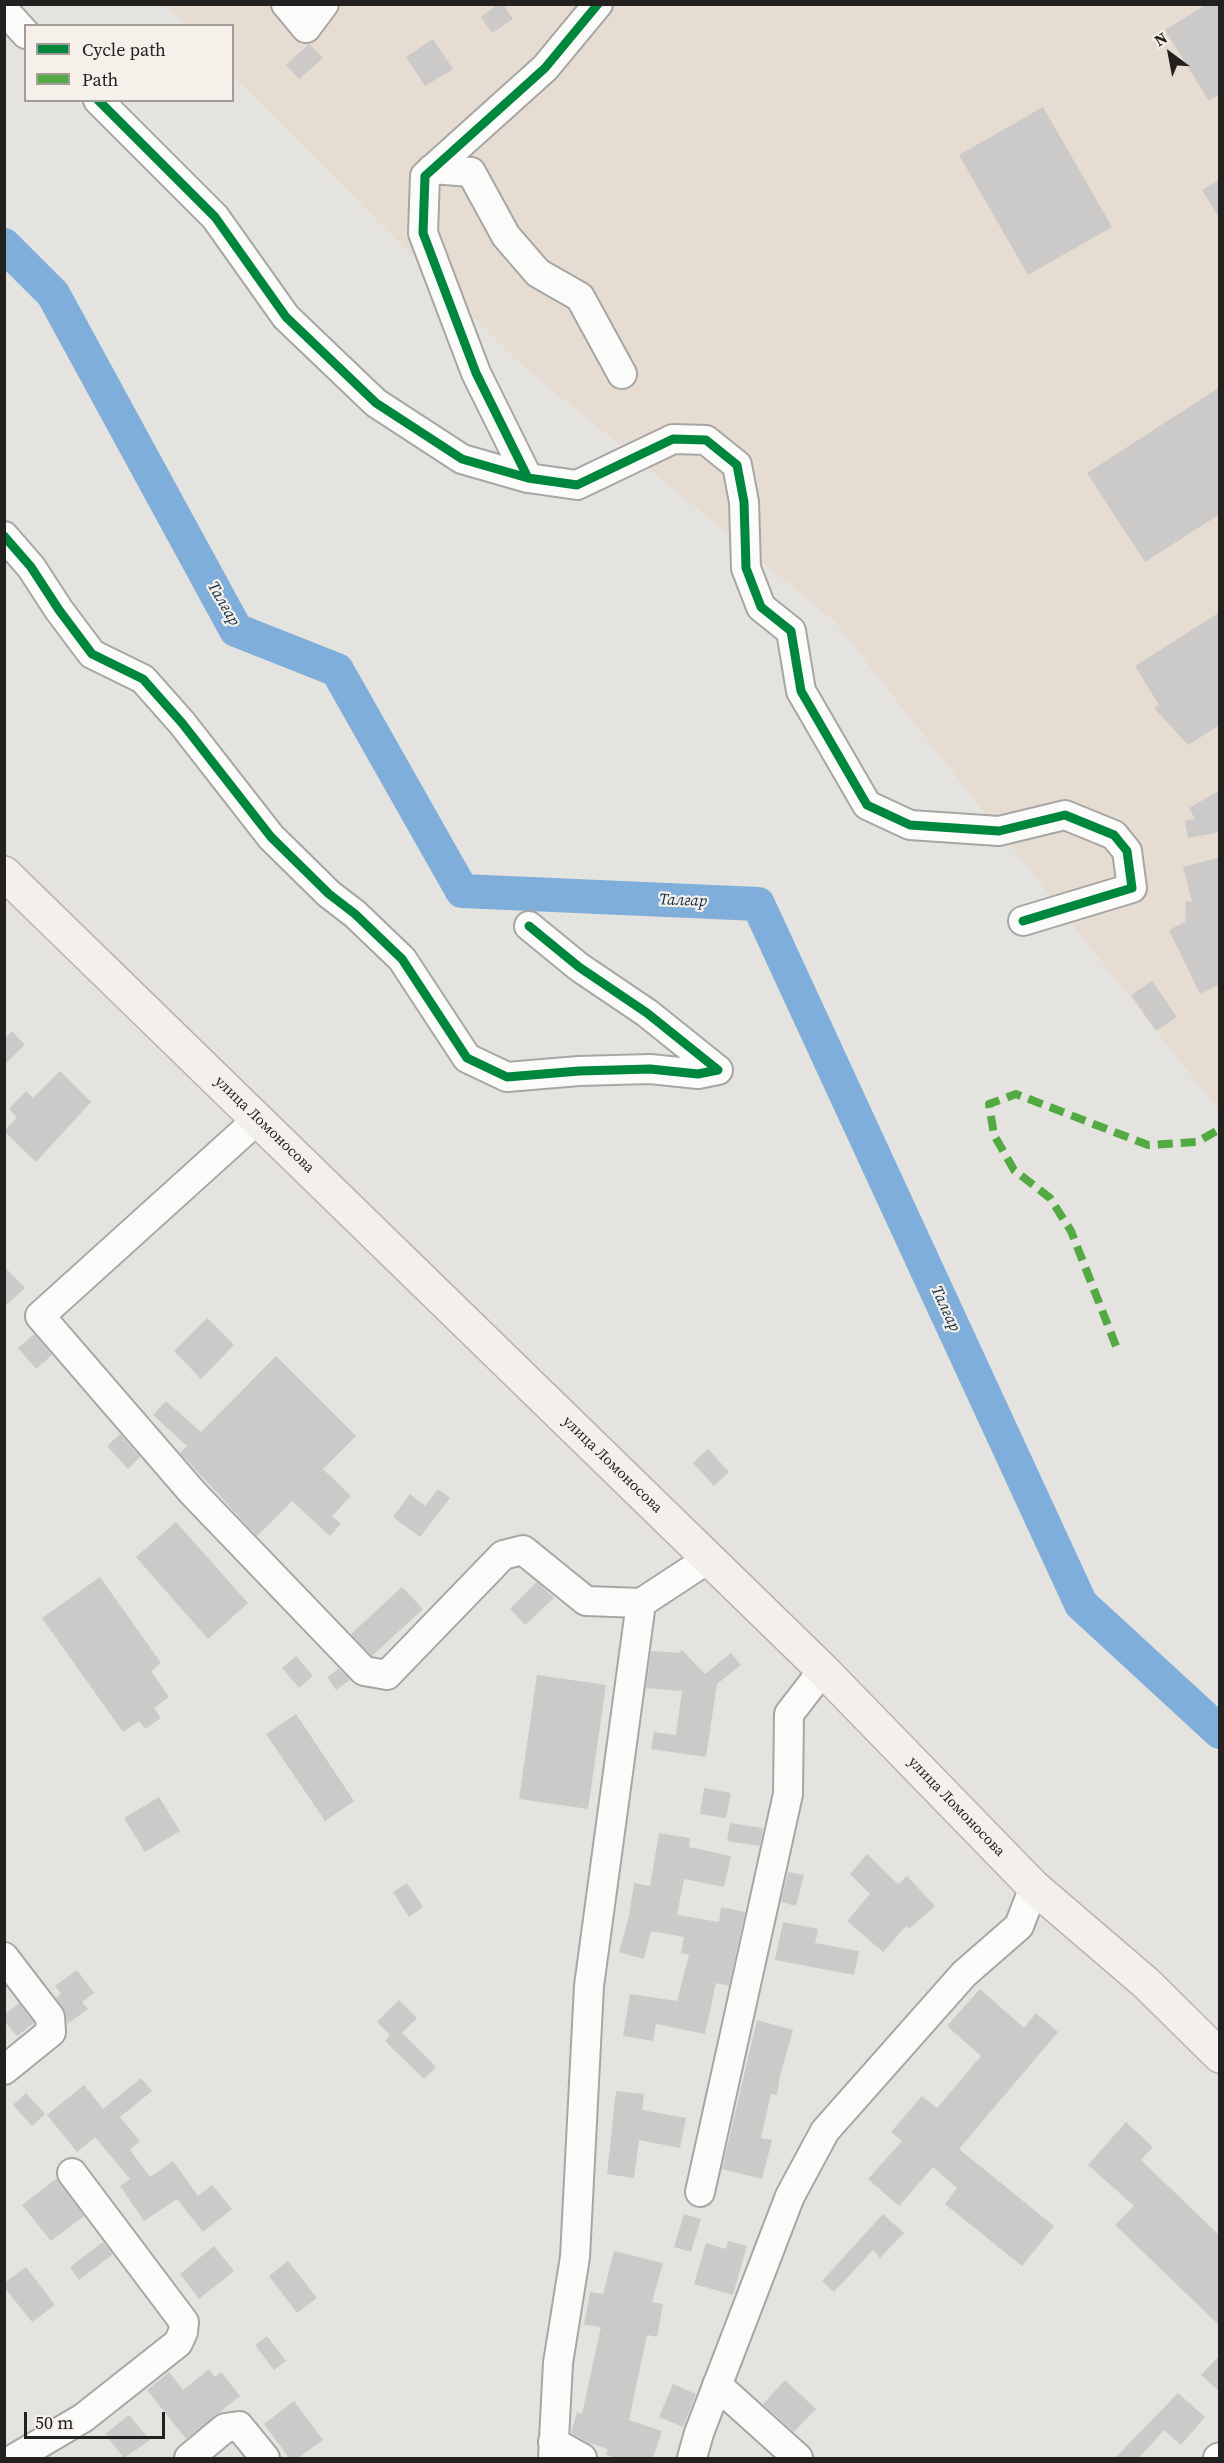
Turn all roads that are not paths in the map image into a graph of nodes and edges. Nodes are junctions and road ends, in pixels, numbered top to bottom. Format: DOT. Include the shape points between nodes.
graph roads {
  1 [pos="286,4"];
  2 [pos="324,4"];
  3 [pos="598,4"];
  4 [pos="4,10"];
  5 [pos="24,32"];
  6 [pos="100,102"];
  7 [pos="432,170"];
  8 [pos="622,374"];
  9 [pos="528,478"];
  10 [pos="4,536"];
  11 [pos="4,873"];
  12 [pos="1023,921"];
  13 [pos="529,926"];
  14 [pos="258,1119"];
  15 [pos="708,1559"];
  16 [pos="641,1603"];
  17 [pos="823,1670"];
  18 [pos="1034,1887"];
  19 [pos="4,1958"];
  20 [pos="1220,2056"];
  21 [pos="4,2070"];
  22 [pos="72,2173"];
  23 [pos="700,2192"];
  24 [pos="717,2385"];
  25 [pos="4,2445"];
  26 [pos="553,2450"];
  27 [pos="15,2458"];
  28 [pos="189,2458"];
  29 [pos="265,2458"];
  30 [pos="582,2458"];
  31 [pos="692,2458"];
  32 [pos="798,2458"];
  1 -- 2 [label="street" via="306,28"];
  3 -- 7 [label="street" via="545,68"];
  4 -- 5 [label="street"];
  6 -- 9 [label="street" via="215,217 286,317 376,403 462,459"];
  7 -- 8 [label="street" via="471,172 506,236 538,273 580,297"];
  7 -- 9 [label="street" via="425,176 423,232 476,373"];
  9 -- 12 [label="street" via="576,485 673,439 706,440 737,465 744,502 746,568 761,607 791,631 801,691 867,805 910,825 999,831 1065,815 1114,835 1127,851 1132,888"];
  10 -- 13 [label="street" via="31,567 92,654 143,679 271,837 402,959 467,1058 507,1077 579,1071 650,1069 698,1074 718,1070"];
  11 -- 14 [label="main road, улица Ломоносова"];
  14 -- 15 [label="main road, улица Ломоносова"];
  14 -- 16 [label="street" via="40,1316 193,1493 364,1671 387,1675 503,1555 522,1550 586,1601"];
  15 -- 16 [label="street"];
  15 -- 17 [label="main road, улица Ломоносова"];
  16 -- 26 [label="street" via="590,1986 574,2257 558,2363"];
  17 -- 18 [label="main road, улица Ломоносова"];
  17 -- 23 [label="street" via="789,1714 788,1794"];
  18 -- 20 [label="main road, улица Ломоносова" via="1146,1983"];
  18 -- 24 [label="street" via="1019,1926 964,1974 825,2131 790,2196"];
  19 -- 21 [label="street" via="51,2017 51,2032"];
  22 -- 27 [label="street" via="184,2322 183,2332 178,2343 82,2418"];
  24 -- 31 [label="street"];
  24 -- 32 [label="street"];
  25 -- 27 [label="street"];
  26 -- 30 [label="street"];
  28 -- 29 [label="street" via="225,2428 239,2426"];
}
